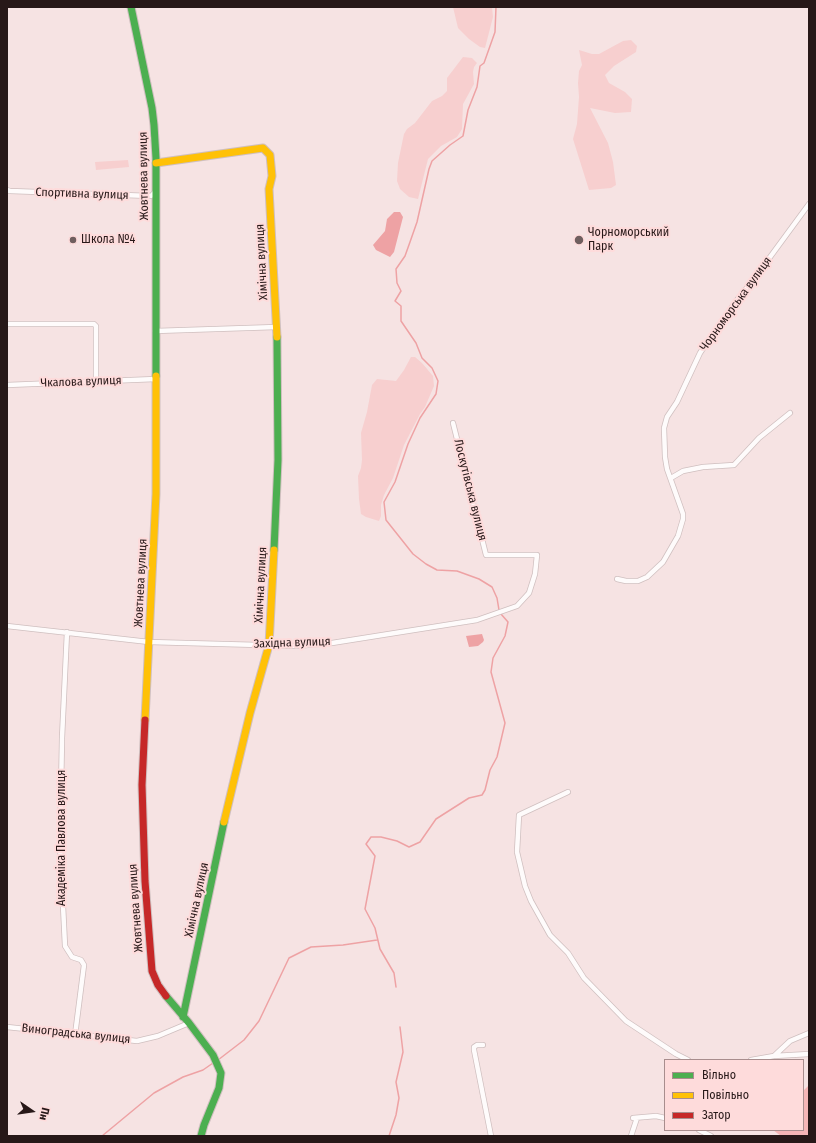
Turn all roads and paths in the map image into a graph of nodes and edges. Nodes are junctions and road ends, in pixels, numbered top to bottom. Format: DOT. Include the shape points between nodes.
graph roads {
  1 [pos="130,7"];
  2 [pos="156,163"];
  3 [pos="7,190"];
  4 [pos="156,191"];
  5 [pos="809,204"];
  6 [pos="7,324"];
  7 [pos="277,327"];
  8 [pos="156,332"];
  9 [pos="156,379"];
  10 [pos="96,382"];
  11 [pos="7,385"];
  12 [pos="790,413"];
  13 [pos="453,423"];
  14 [pos="671,478"];
  15 [pos="537,555"];
  16 [pos="617,579"];
  17 [pos="7,626"];
  18 [pos="67,632"];
  19 [pos="149,642"];
  20 [pos="269,646"];
  21 [pos="568,792"];
  22 [pos="183,1017"];
  23 [pos="189,1023"];
  24 [pos="7,1027"];
  25 [pos="809,1033"];
  26 [pos="75,1035"];
  27 [pos="483,1045"];
  28 [pos="809,1054"];
  29 [pos="774,1056"];
  30 [pos="686,1059"];
  31 [pos="757,1059"];
  32 [pos="664,1118"];
  33 [pos="701,1131"];
  34 [pos="201,1136"];
  35 [pos="491,1136"];
  36 [pos="631,1136"];
  37 [pos="711,1136"];
  1 -- 2 [label="main road, Жовтнева вулиця" via="152,108"];
  2 -- 4 [label="main road, Жовтнева вулиця"];
  2 -- 7 [label="main road, Хімічна вулиця" via="263,148 270,155 272,176 269,189"];
  3 -- 4 [label="street, Спортивна вулиця" via="151,196"];
  4 -- 8 [label="main road, Жовтнева вулиця"];
  5 -- 14 [label="street, Чорноморська вулиця" via="708,341 665,420 665,457"];
  6 -- 10 [label="street" via="94,324"];
  7 -- 8 [label="street"];
  7 -- 20 [label="main road, Хімічна вулиця" via="278,460"];
  8 -- 9 [label="main road, Жовтнева вулиця"];
  9 -- 10 [label="street, Чкалова вулиця"];
  9 -- 19 [label="main road, Жовтнева вулиця" via="156,494"];
  10 -- 11 [label="street, Чкалова вулиця"];
  12 -- 14 [label="street" via="759,438 734,465 683,471"];
  13 -- 15 [label="street, Лоскутівська вулиця" via="486,554"];
  14 -- 16 [label="street, Чорноморська вулиця" via="683,514 678,536 663,562 647,577 638,581"];
  15 -- 20 [label="street, Західна вулиця" via="530,593 517,606 477,620 332,643"];
  17 -- 18 [label="street, Західна вулиця"];
  18 -- 19 [label="street, Західна вулиця"];
  18 -- 26 [label="street, Академіка Павлова вулиця" via="60,845 65,946 72,957 81,960 84,965"];
  19 -- 20 [label="street, Західна вулиця"];
  19 -- 22 [label="main road, Жовтнева вулиця" via="142,786 152,971 158,985"];
  20 -- 22 [label="main road, Хімічна вулиця" via="233,781"];
  21 -- 30 [label="street" via="519,815 517,852 531,901 550,935 568,953 584,978 622,1016 648,1036"];
  22 -- 23 [label="main road, Жовтнева вулиця"];
  23 -- 26 [label="street, Виноградська вулиця" via="158,1036 136,1041"];
  23 -- 34 [label="main road, Жовтнева вулиця" via="216,1060 221,1073"];
  24 -- 26 [label="street, Виноградська вулиця"];
  25 -- 29 [label="street" via="790,1041"];
  27 -- 35 [label="street" via="477,1045 474,1050"];
  28 -- 29 [label="street"];
  29 -- 31 [label="street"];
  32 -- 36 [label="street" via="635,1118"];
  33 -- 37 [label="street"];
}
